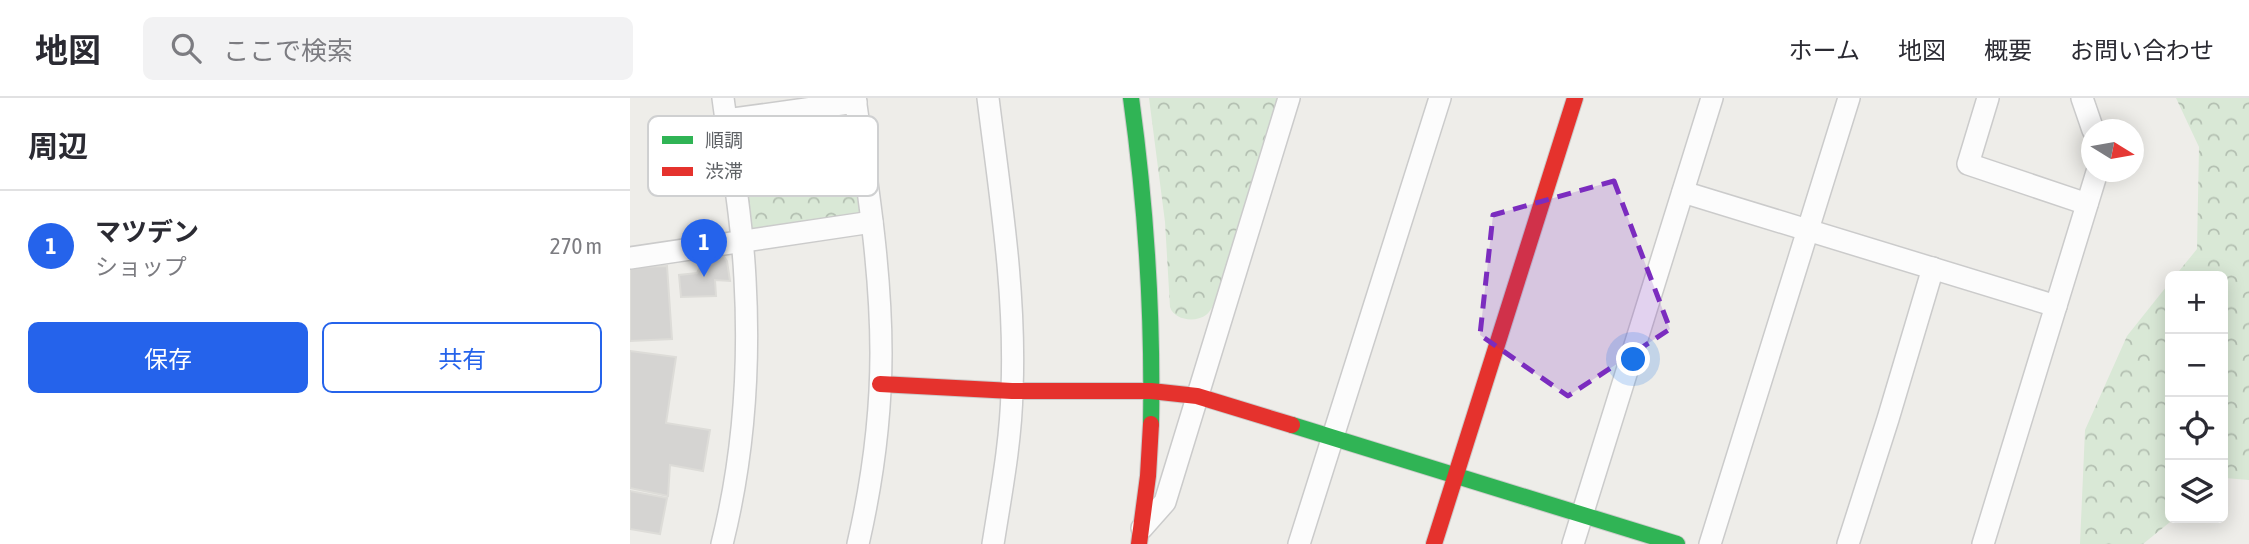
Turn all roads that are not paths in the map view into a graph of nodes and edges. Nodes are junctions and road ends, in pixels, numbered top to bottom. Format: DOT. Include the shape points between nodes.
graph roads {
  1 [pos="723,98"];
  2 [pos="988,98"];
  3 [pos="1131,98"];
  4 [pos="1289,98"];
  5 [pos="1440,98"];
  6 [pos="1575,98"];
  7 [pos="1712,98"];
  8 [pos="1849,98"];
  9 [pos="1988,98"];
  10 [pos="2082,98"];
  11 [pos="856,100"];
  12 [pos="725,116"];
  13 [pos="752,116"];
  14 [pos="2089,119"];
  15 [pos="2094,182"];
  16 [pos="1683,192"];
  17 [pos="736,196"];
  18 [pos="869,196"];
  19 [pos="2087,204"];
  20 [pos="872,222"];
  21 [pos="1808,230"];
  22 [pos="742,242"];
  23 [pos="630,258"];
  24 [pos="1933,268"];
  25 [pos="2056,306"];
  26 [pos="880,384"];
  27 [pos="1013,391"];
  28 [pos="1152,391"];
  29 [pos="1197,396"];
  30 [pos="1333,438"];
  31 [pos="1456,475"];
  32 [pos="1582,515"];
  33 [pos="1141,536"];
  34 [pos="722,544"];
  35 [pos="858,544"];
  36 [pos="993,544"];
  37 [pos="1299,544"];
  38 [pos="1434,544"];
  39 [pos="1573,544"];
  40 [pos="1677,544"];
  41 [pos="1710,544"];
  42 [pos="1848,544"];
  43 [pos="1983,544"];
  1 -- 12 [label="street"];
  2 -- 27 [label="street" via="1010,270"];
  3 -- 28 [label="street" via="1148,242"];
  4 -- 29 [label="street"];
  5 -- 30 [label="street"];
  6 -- 31 [label="street"];
  7 -- 16 [label="street"];
  8 -- 21 [label="street"];
  9 -- 19 [label="street" via="1968,164"];
  10 -- 14 [label="street"];
  11 -- 13 [label="street"];
  15 -- 19 [label="street"];
  16 -- 21 [label="street"];
  16 -- 32 [label="street"];
  17 -- 22 [label="street"];
  18 -- 20 [label="street"];
  19 -- 25 [label="street"];
  20 -- 22 [label="street"];
  20 -- 26 [label="street"];
  21 -- 24 [label="street"];
  21 -- 41 [label="street"];
  22 -- 23 [label="street"];
  22 -- 34 [label="street" via="745,420"];
  24 -- 25 [label="street"];
  24 -- 42 [label="street"];
  25 -- 43 [label="street"];
  26 -- 27 [label="street"];
  26 -- 35 [label="street"];
  27 -- 28 [label="street"];
  27 -- 36 [label="street"];
  28 -- 29 [label="street"];
  28 -- 33 [label="street" via="1149,479"];
  29 -- 30 [label="street"];
  29 -- 33 [label="street" via="1165,502"];
  30 -- 31 [label="street"];
  30 -- 37 [label="street"];
  31 -- 32 [label="street"];
  31 -- 38 [label="street"];
  32 -- 39 [label="street"];
  32 -- 40 [label="street"];
}
